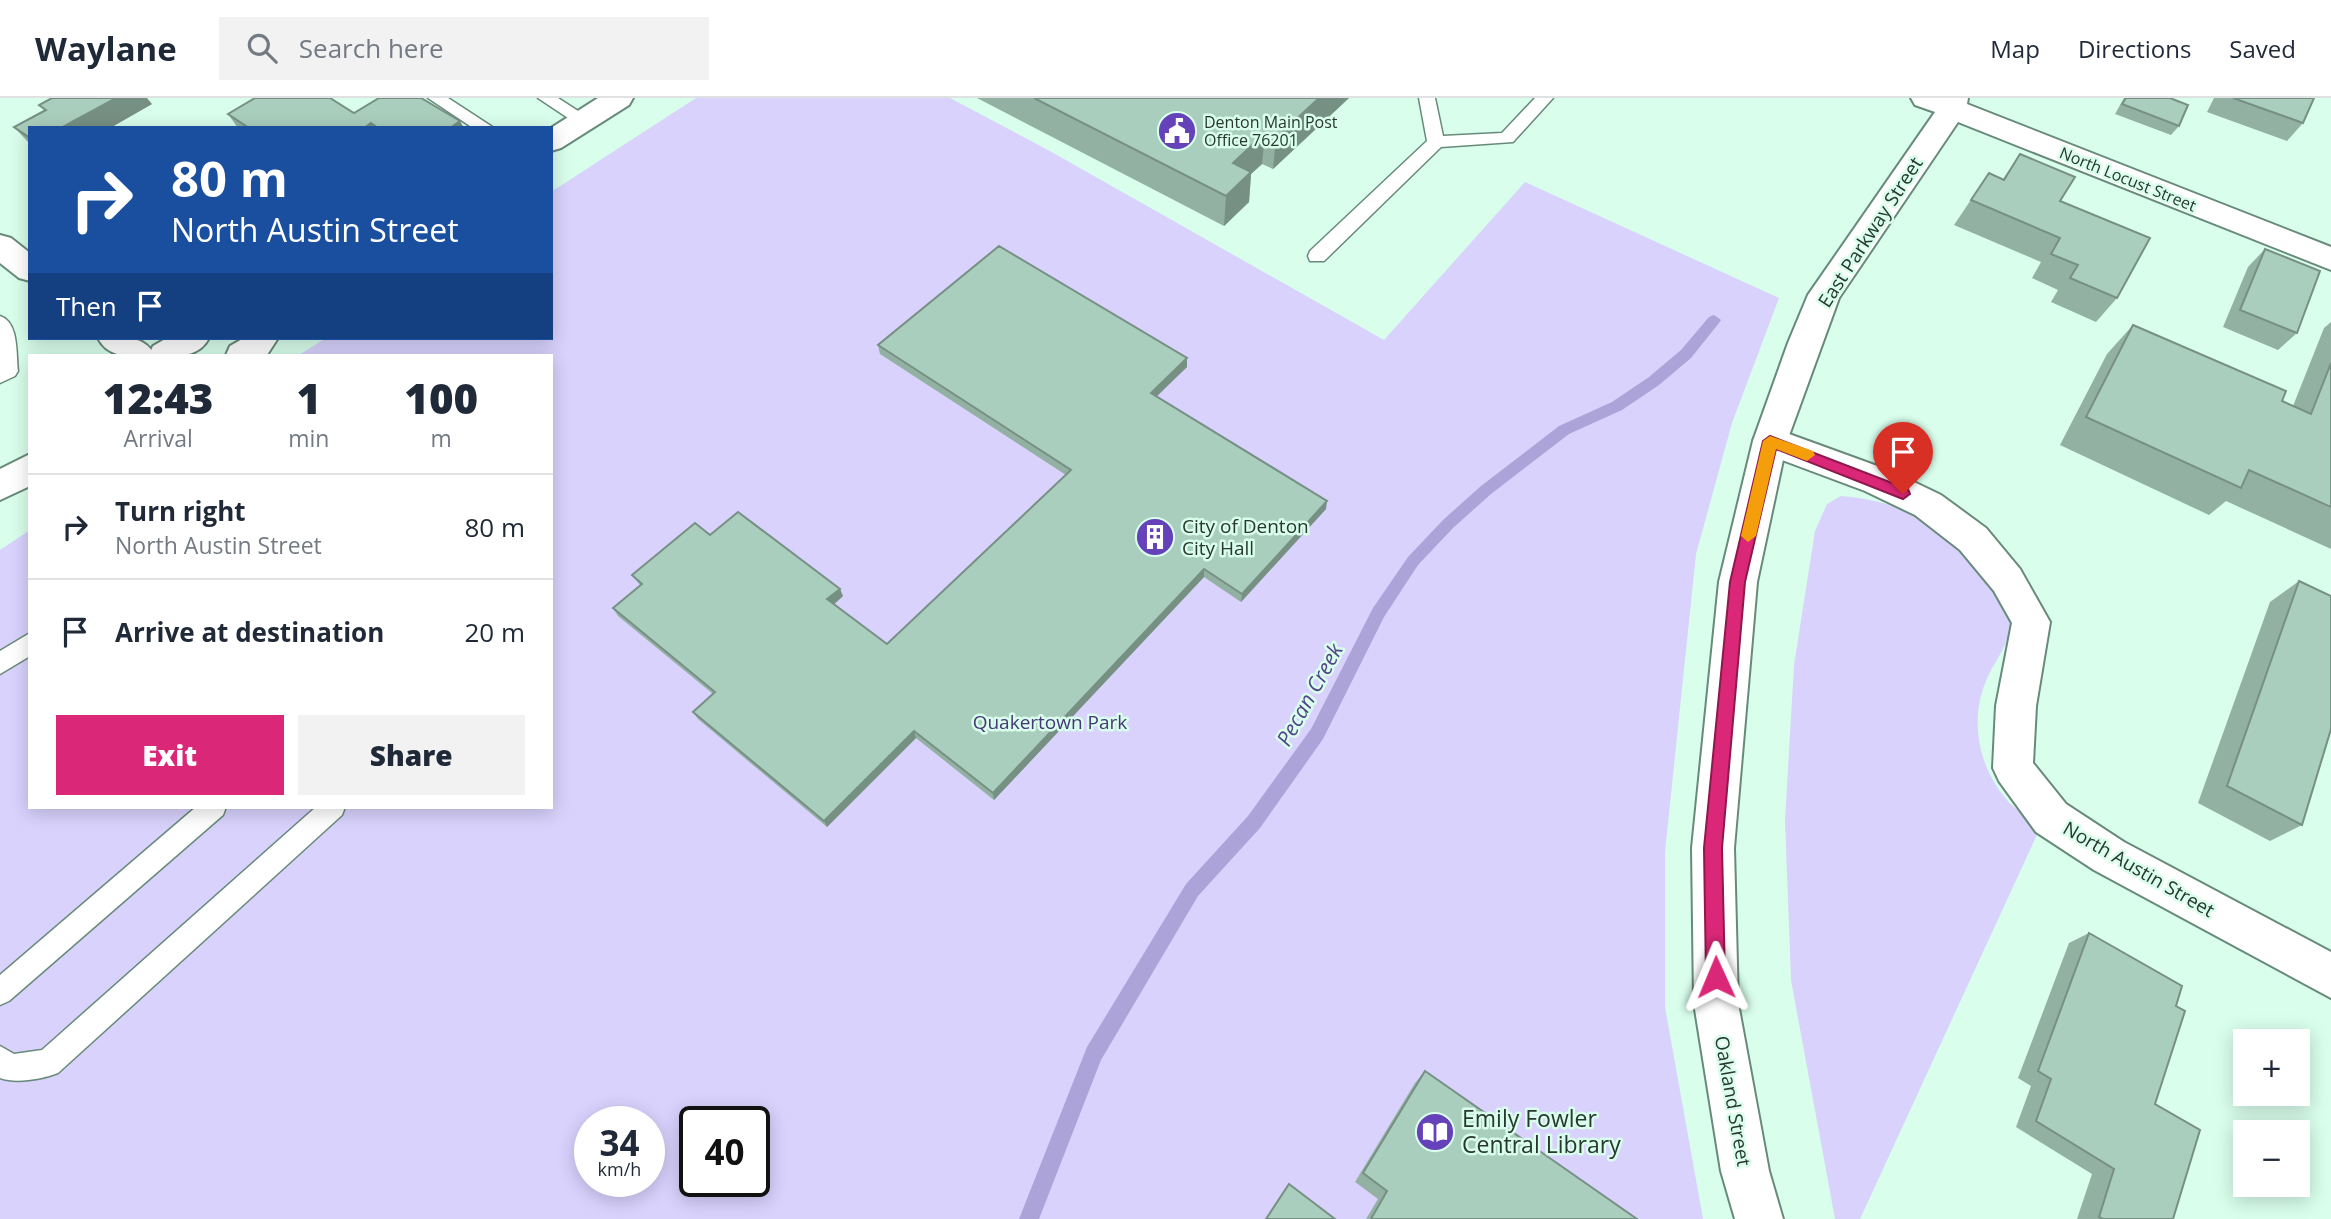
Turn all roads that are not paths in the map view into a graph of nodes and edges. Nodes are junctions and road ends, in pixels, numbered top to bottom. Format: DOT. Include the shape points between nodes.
graph roads {
  1 [pos="436,98"];
  2 [pos="546,98"];
  3 [pos="619,98"];
  4 [pos="1427,98"];
  5 [pos="1545,98"];
  6 [pos="1944,102"];
  7 [pos="583,120"];
  8 [pos="483,126"];
  9 [pos="553,140"];
  10 [pos="1436,142"];
  11 [pos="0,246"];
  12 [pos="1317,256"];
  13 [pos="2331,260"];
  14 [pos="28,268"];
  15 [pos="0,324"];
  16 [pos="117,340"];
  17 [pos="190,340"];
  18 [pos="260,340"];
  19 [pos="137,354"];
  20 [pos="167,354"];
  21 [pos="244,354"];
  22 [pos="0,376"];
  23 [pos="1770,441"];
  24 [pos="28,469"];
  25 [pos="0,486"];
  26 [pos="28,644"];
  27 [pos="0,664"];
  28 [pos="212,809"];
  29 [pos="331,809"];
  30 [pos="2331,976"];
  31 [pos="0,992"];
  32 [pos="0,1059"];
  33 [pos="1759,1219"];
  1 -- 8 [label="lane"];
  2 -- 7 [label="lane"];
  3 -- 7 [label="street"];
  4 -- 10 [label="lane"];
  5 -- 10 [label="lane" via="1507,138"];
  6 -- 13 [label="street, North Locust Street"];
  6 -- 23 [label="street, East Parkway Street" via="1824,295"];
  7 -- 9 [label="street"];
  10 -- 12 [label="lane"];
  11 -- 14 [label="street"];
  15 -- 22 [label="lane" via="8,371"];
  16 -- 19 [label="street"];
  17 -- 20 [label="street"];
  18 -- 21 [label="street"];
  23 -- 30 [label="street, North Austin Street" via="1928,505 1973,539 2007,580 2031,622 2016,706 2013,768 2051,818 2109,856"];
  23 -- 33 [label="street, Oakland Street" via="1738,582 1713,848 1716,1003 1745,1171"];
  24 -- 25 [label="street"];
  26 -- 27 [label="lane"];
  28 -- 31 [label="lane"];
  29 -- 32 [label="lane" via="48,1063 9,1068"];
}
